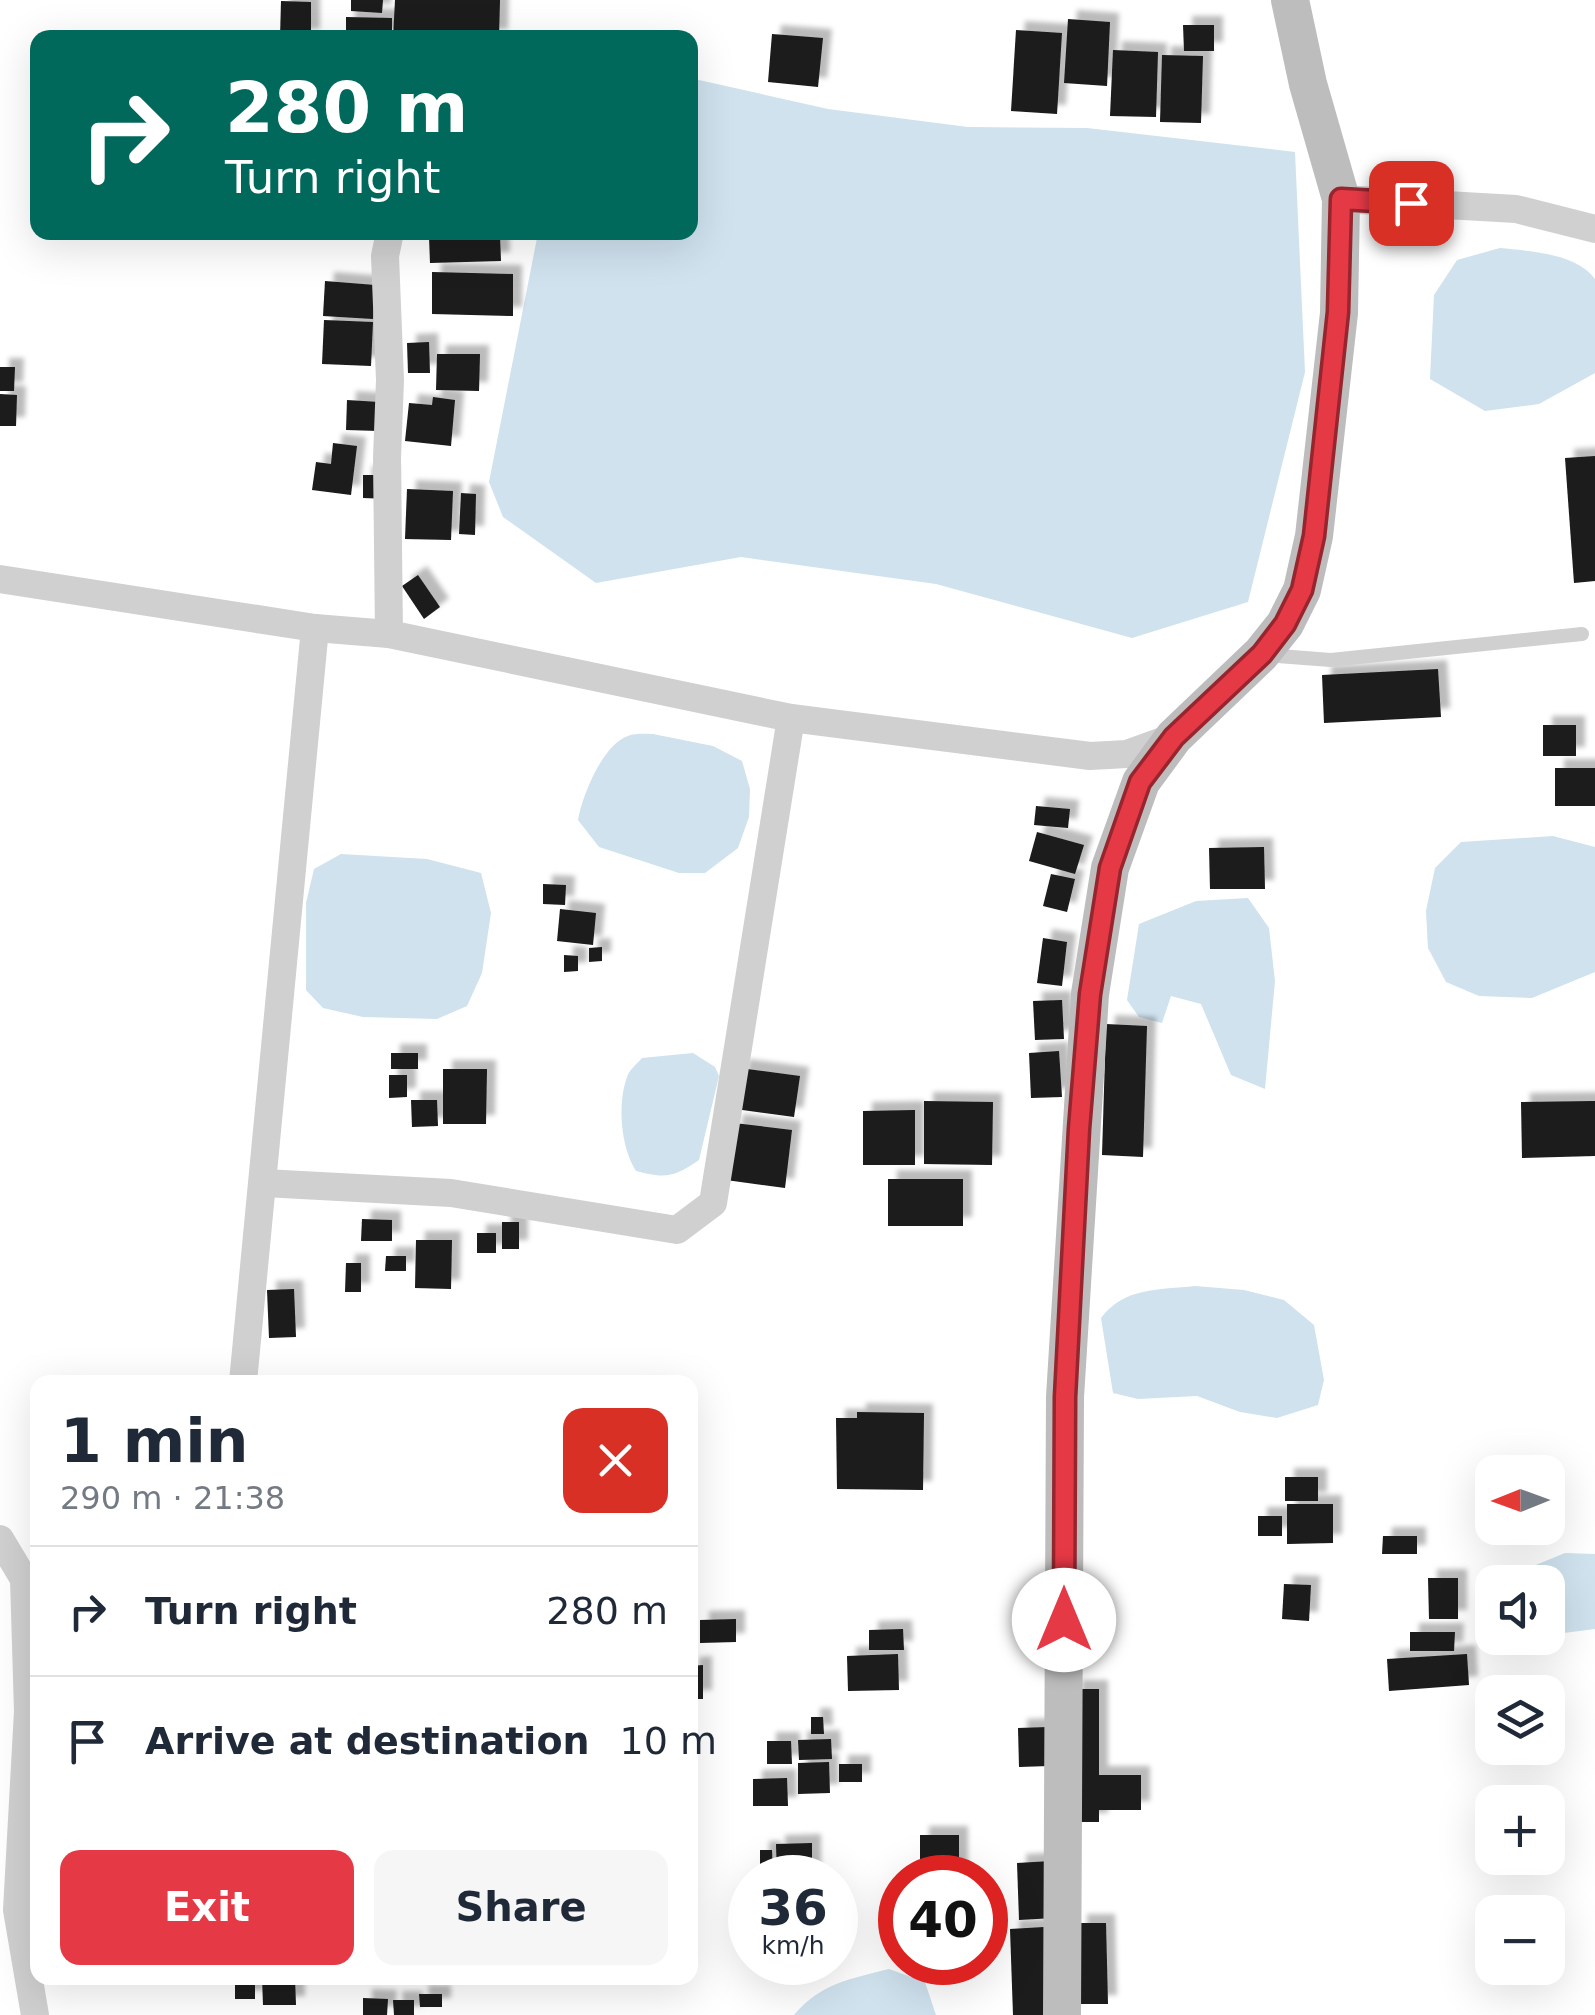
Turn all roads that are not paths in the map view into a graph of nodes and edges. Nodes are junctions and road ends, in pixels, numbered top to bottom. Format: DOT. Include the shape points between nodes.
graph roads {
  1 [pos="1290,0"];
  2 [pos="1341,199"];
  3 [pos="1595,229"];
  4 [pos="388,240"];
  5 [pos="0,579"];
  6 [pos="315,628"];
  7 [pos="389,634"];
  8 [pos="1582,634"];
  9 [pos="1262,654"];
  10 [pos="791,718"];
  11 [pos="1174,737"];
  12 [pos="264,1183"];
  13 [pos="243,1375"];
  14 [pos="0,1540"];
  15 [pos="27,1902"];
  16 [pos="30,1944"];
  17 [pos="33,1985"];
  18 [pos="35,2015"];
  19 [pos="1062,2015"];
  1 -- 2 [label="street"];
  2 -- 3 [label="street" via="1516,209"];
  2 -- 9 [label="street" via="1338,312 1314,536 1302,590"];
  4 -- 7 [label="street"];
  5 -- 6 [label="street"];
  6 -- 7 [label="street"];
  6 -- 12 [label="street"];
  7 -- 10 [label="street"];
  8 -- 9 [label="lane" via="1331,660"];
  9 -- 11 [label="street"];
  10 -- 11 [label="street" via="1090,756 1127,754"];
  10 -- 12 [label="street" via="714,1204 677,1230 451,1193"];
  11 -- 19 [label="street" via="1140,782 1126,818 1110,868 1090,994 1065,1397"];
  12 -- 13 [label="street"];
  14 -- 15 [label="street" via="24,1579"];
  15 -- 16 [label="street"];
  17 -- 18 [label="street"];
}
